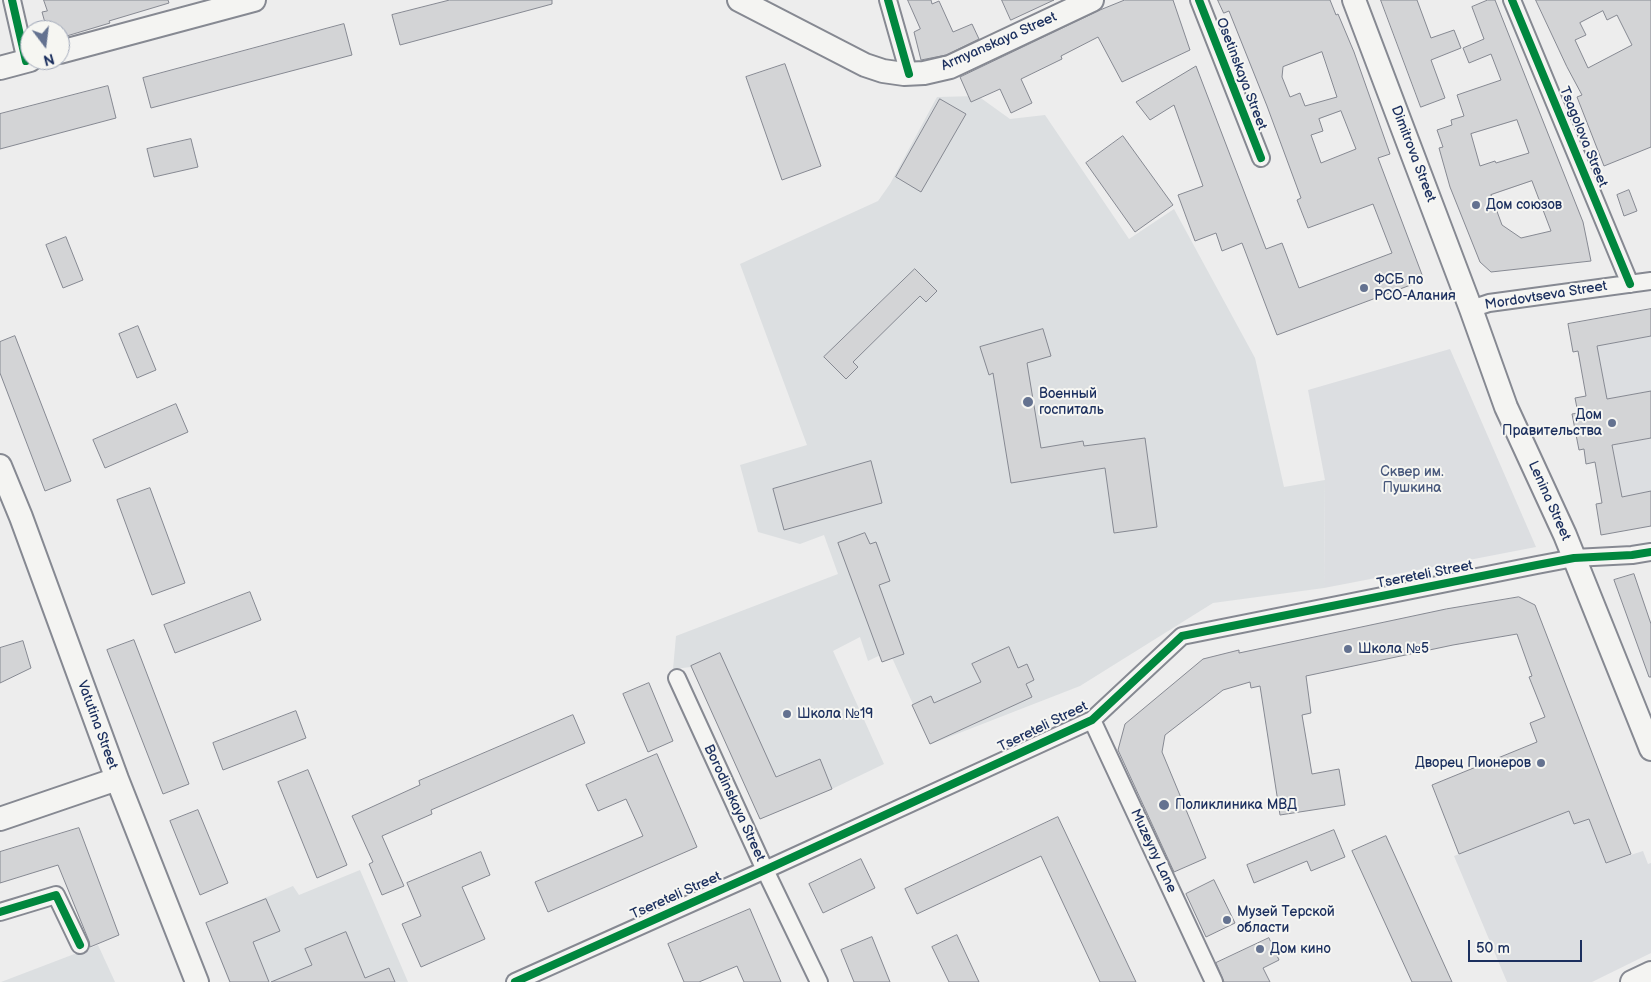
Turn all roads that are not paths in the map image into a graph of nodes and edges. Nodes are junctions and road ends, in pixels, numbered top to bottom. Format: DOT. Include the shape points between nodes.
graph roads {
  1 [pos="12,0"];
  2 [pos="254,0"];
  3 [pos="739,0"];
  4 [pos="888,0"];
  5 [pos="1092,0"];
  6 [pos="1199,0"];
  7 [pos="1354,0"];
  8 [pos="1512,0"];
  9 [pos="20,30"];
  10 [pos="70,49"];
  11 [pos="20,63"];
  12 [pos="0,68"];
  13 [pos="909,74"];
  14 [pos="1261,158"];
  15 [pos="1651,281"];
  16 [pos="1630,284"];
  17 [pos="1471,309"];
  18 [pos="1,469"];
  19 [pos="1651,552"];
  20 [pos="1574,558"];
  21 [pos="677,678"];
  22 [pos="1092,720"];
  23 [pos="1651,750"];
  24 [pos="117,780"];
  25 [pos="0,819"];
  26 [pos="765,870"];
  27 [pos="0,912"];
  28 [pos="80,945"];
  29 [pos="1651,973"];
  30 [pos="197,982"];
  31 [pos="515,982"];
  32 [pos="819,982"];
  33 [pos="1214,982"];
  34 [pos="1632,982"];
  1 -- 9 [label="street"];
  2 -- 10 [label="main road"];
  3 -- 13 [label="main road, Armyanskaya Street" via="865,65"];
  4 -- 13 [label="street"];
  5 -- 13 [label="main road, Armyanskaya Street" via="950,67"];
  6 -- 14 [label="street, Osetinskaya Street"];
  7 -- 17 [label="main road, Dimitrova Street"];
  8 -- 16 [label="street, Tsagolova Street"];
  11 -- 12 [label="main road"];
  15 -- 16 [label="street, Mordovtseva Street"];
  16 -- 17 [label="street, Mordovtseva Street" via="1489,303"];
  17 -- 20 [label="main road, Lenina Street" via="1506,407"];
  18 -- 24 [label="main road, Vatutina Street" via="22,517"];
  19 -- 20 [label="street, Tsereteli Street"];
  20 -- 22 [label="street, Tsereteli Street" via="1182,636"];
  20 -- 23 [label="main road, Lenina Street"];
  21 -- 26 [label="street, Borodinskaya Street"];
  22 -- 26 [label="street, Tsereteli Street"];
  22 -- 33 [label="street, Muzeyny Lane"];
  24 -- 25 [label="main road"];
  24 -- 30 [label="main road, Vatutina Street"];
  26 -- 31 [label="street, Tsereteli Street"];
  26 -- 32 [label="street, Borodinskaya Street"];
  27 -- 28 [label="street" via="56,895"];
  29 -- 34 [label="main road"];
}
